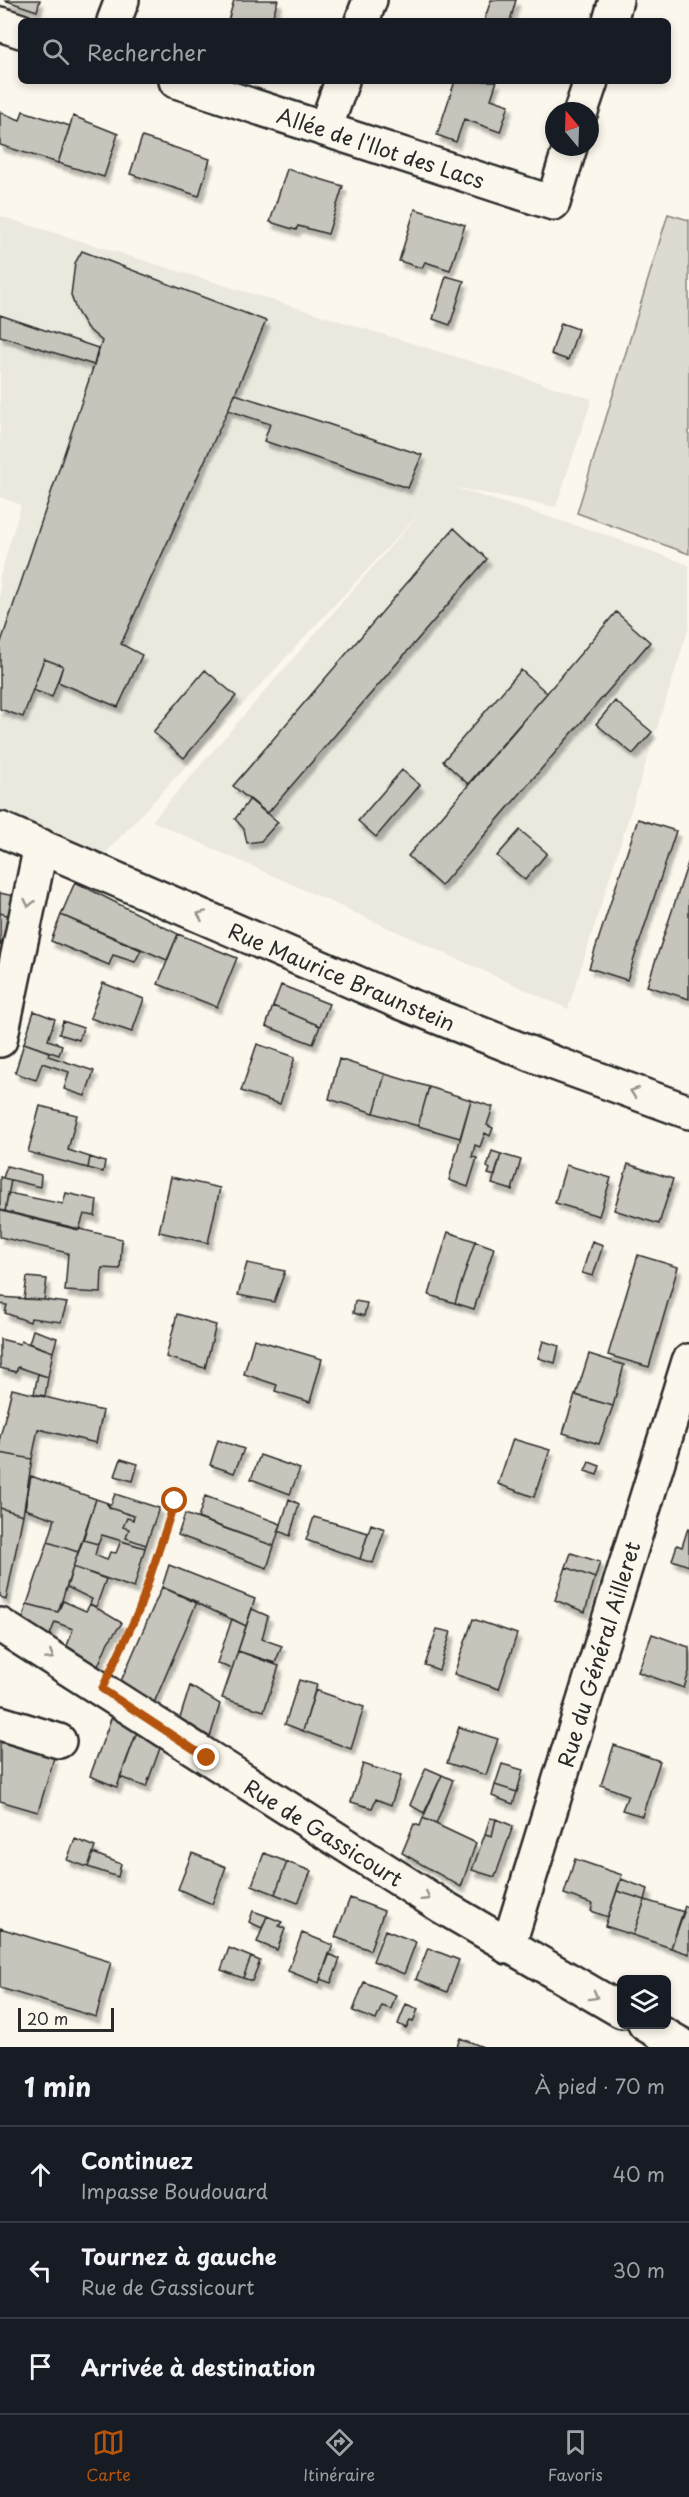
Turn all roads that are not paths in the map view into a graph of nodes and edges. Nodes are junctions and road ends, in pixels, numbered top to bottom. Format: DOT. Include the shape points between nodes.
graph roads {
  1 [pos="122,0"];
  2 [pos="370,0"];
  3 [pos="616,0"];
  4 [pos="115,18"];
  5 [pos="363,18"];
  6 [pos="611,18"];
  7 [pos="0,24"];
  8 [pos="18,30"];
  9 [pos="185,84"];
  10 [pos="341,84"];
  11 [pos="590,84"];
  12 [pos="584,102"];
  13 [pos="325,129"];
  14 [pos="567,156"];
  15 [pos="0,829"];
  16 [pos="41,846"];
  17 [pos="0,1040"];
  18 [pos="689,1112"];
  19 [pos="689,1361"];
  20 [pos="0,1625"];
  21 [pos="0,1723"];
  22 [pos="59,1741"];
  23 [pos="508,1947"];
  24 [pos="617,2009"];
  25 [pos="652,2029"];
  26 [pos="685,2047"];
  1 -- 4 [label="street"];
  2 -- 5 [label="street"];
  3 -- 6 [label="street"];
  7 -- 8 [label="street"];
  9 -- 13 [label="street, Allée de l'Ilot des Lacs"];
  10 -- 13 [label="street"];
  11 -- 12 [label="street"];
  13 -- 14 [label="street, Allée de l'Ilot des Lacs" via="553,202"];
  15 -- 16 [label="street, Rue Maurice Braunstein"];
  16 -- 17 [label="street, one-way"];
  18 -- 16 [label="street, Rue Maurice Braunstein, one-way" via="398,1001"];
  19 -- 23 [label="street, Rue du Général Ailleret"];
  20 -- 23 [label="street, Rue de Gassicourt, one-way"];
  21 -- 22 [label="street"];
  23 -- 24 [label="street, Rue de Gassicourt, one-way"];
  25 -- 26 [label="street"];
}
